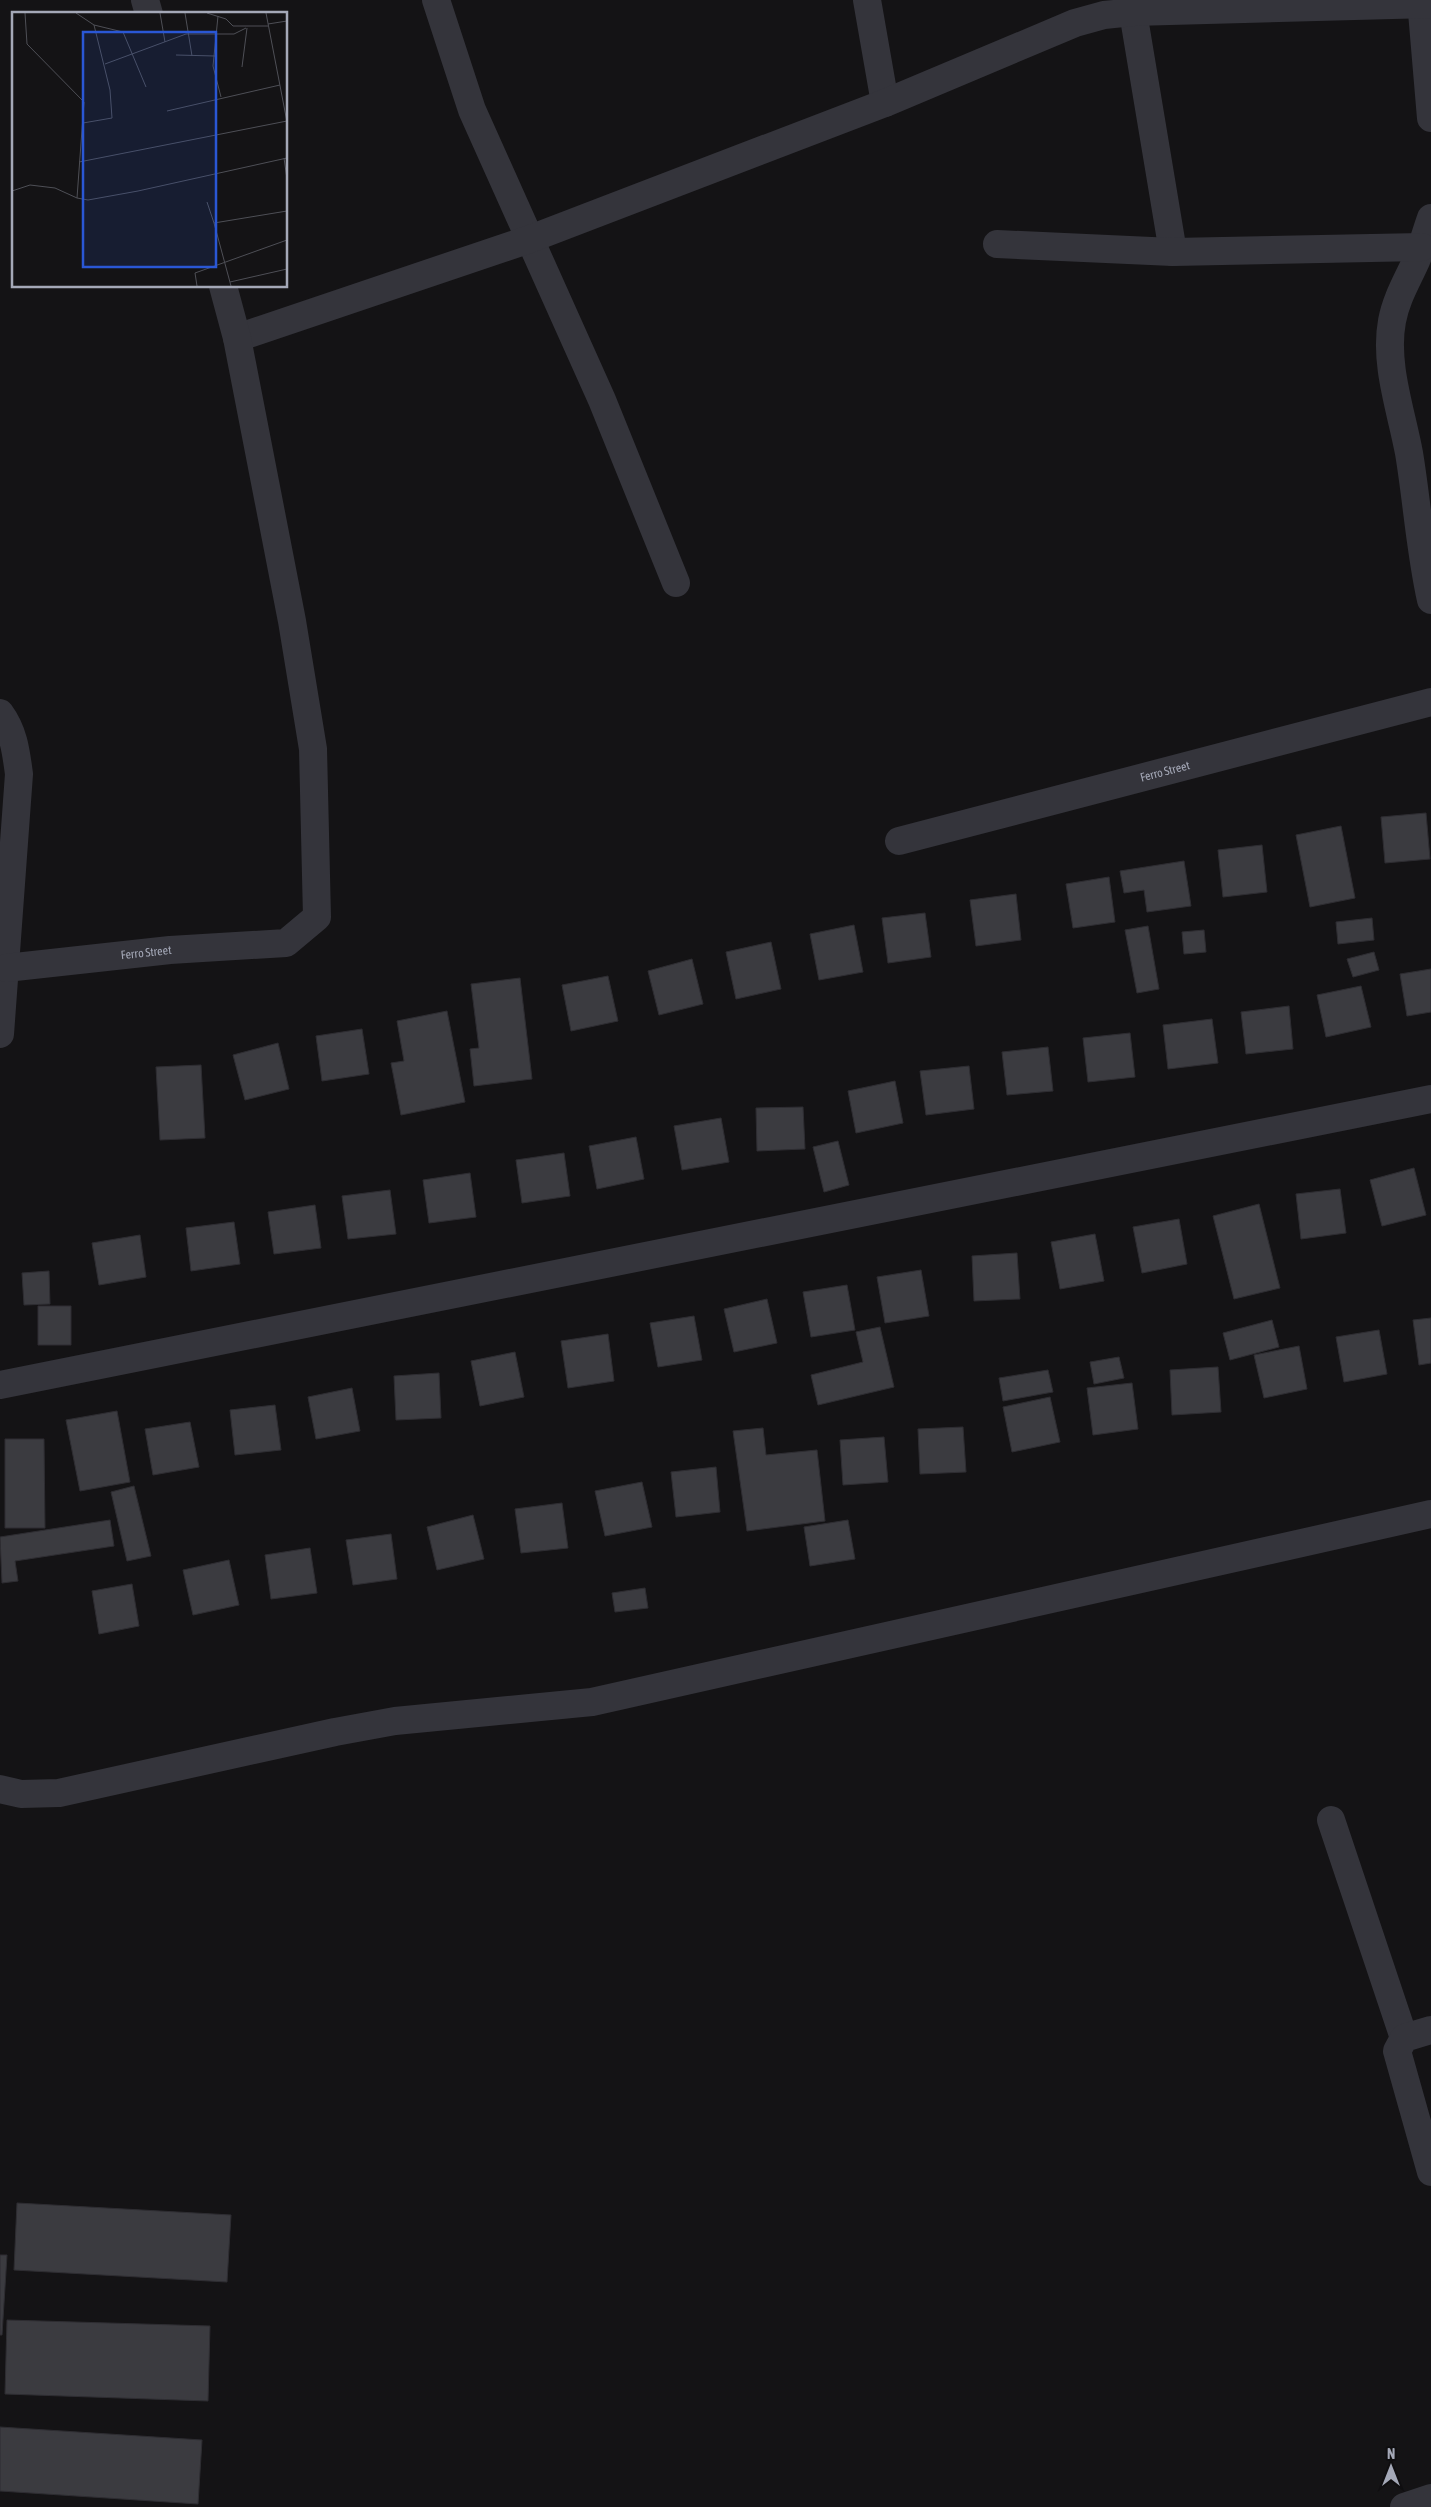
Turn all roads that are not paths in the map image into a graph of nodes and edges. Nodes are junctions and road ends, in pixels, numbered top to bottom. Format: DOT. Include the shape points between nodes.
graph roads {
  1 [pos="436,0"];
  2 [pos="867,0"];
  3 [pos="1424,2"];
  4 [pos="1132,6"];
  5 [pos="885,103"];
  6 [pos="1431,118"];
  7 [pos="1431,218"];
  8 [pos="530,240"];
  9 [pos="997,244"];
  10 [pos="1422,247"];
  11 [pos="1174,252"];
  12 [pos="224,288"];
  13 [pos="237,338"];
  14 [pos="676,583"];
  15 [pos="1431,600"];
  16 [pos="1431,702"];
  17 [pos="0,713"];
  18 [pos="899,841"];
  19 [pos="6,968"];
  20 [pos="0,1034"];
  21 [pos="1431,1099"];
  22 [pos="0,1385"];
  23 [pos="1431,1514"];
  24 [pos="0,1789"];
  25 [pos="1331,1820"];
  26 [pos="1431,2030"];
  27 [pos="1404,2038"];
  28 [pos="1431,2172"];
  29 [pos="1431,2498"];
  30 [pos="1404,2507"];
  1 -- 8 [label="street" via="472,110"];
  2 -- 5 [label="street"];
  3 -- 4 [label="street"];
  3 -- 6 [label="street"];
  4 -- 5 [label="street" via="1075,23"];
  4 -- 11 [label="street"];
  5 -- 8 [label="street"];
  7 -- 10 [label="street"];
  8 -- 13 [label="street"];
  8 -- 14 [label="street" via="602,400"];
  9 -- 11 [label="street"];
  10 -- 11 [label="street"];
  10 -- 15 [label="street" via="1397,298 1391,323 1391,357"];
  12 -- 13 [label="street"];
  13 -- 19 [label="street, Ferro Street" via="314,749 317,917 286,943 170,950"];
  16 -- 18 [label="street, Ferro Street"];
  17 -- 19 [label="street" via="15,742 19,774"];
  19 -- 20 [label="street"];
  21 -- 22 [label="street"];
  23 -- 24 [label="street" via="592,1702 395,1721 59,1793 21,1794"];
  25 -- 27 [label="street"];
  26 -- 27 [label="street"];
  27 -- 28 [label="street" via="1397,2051"];
  29 -- 30 [label="street"];
}
